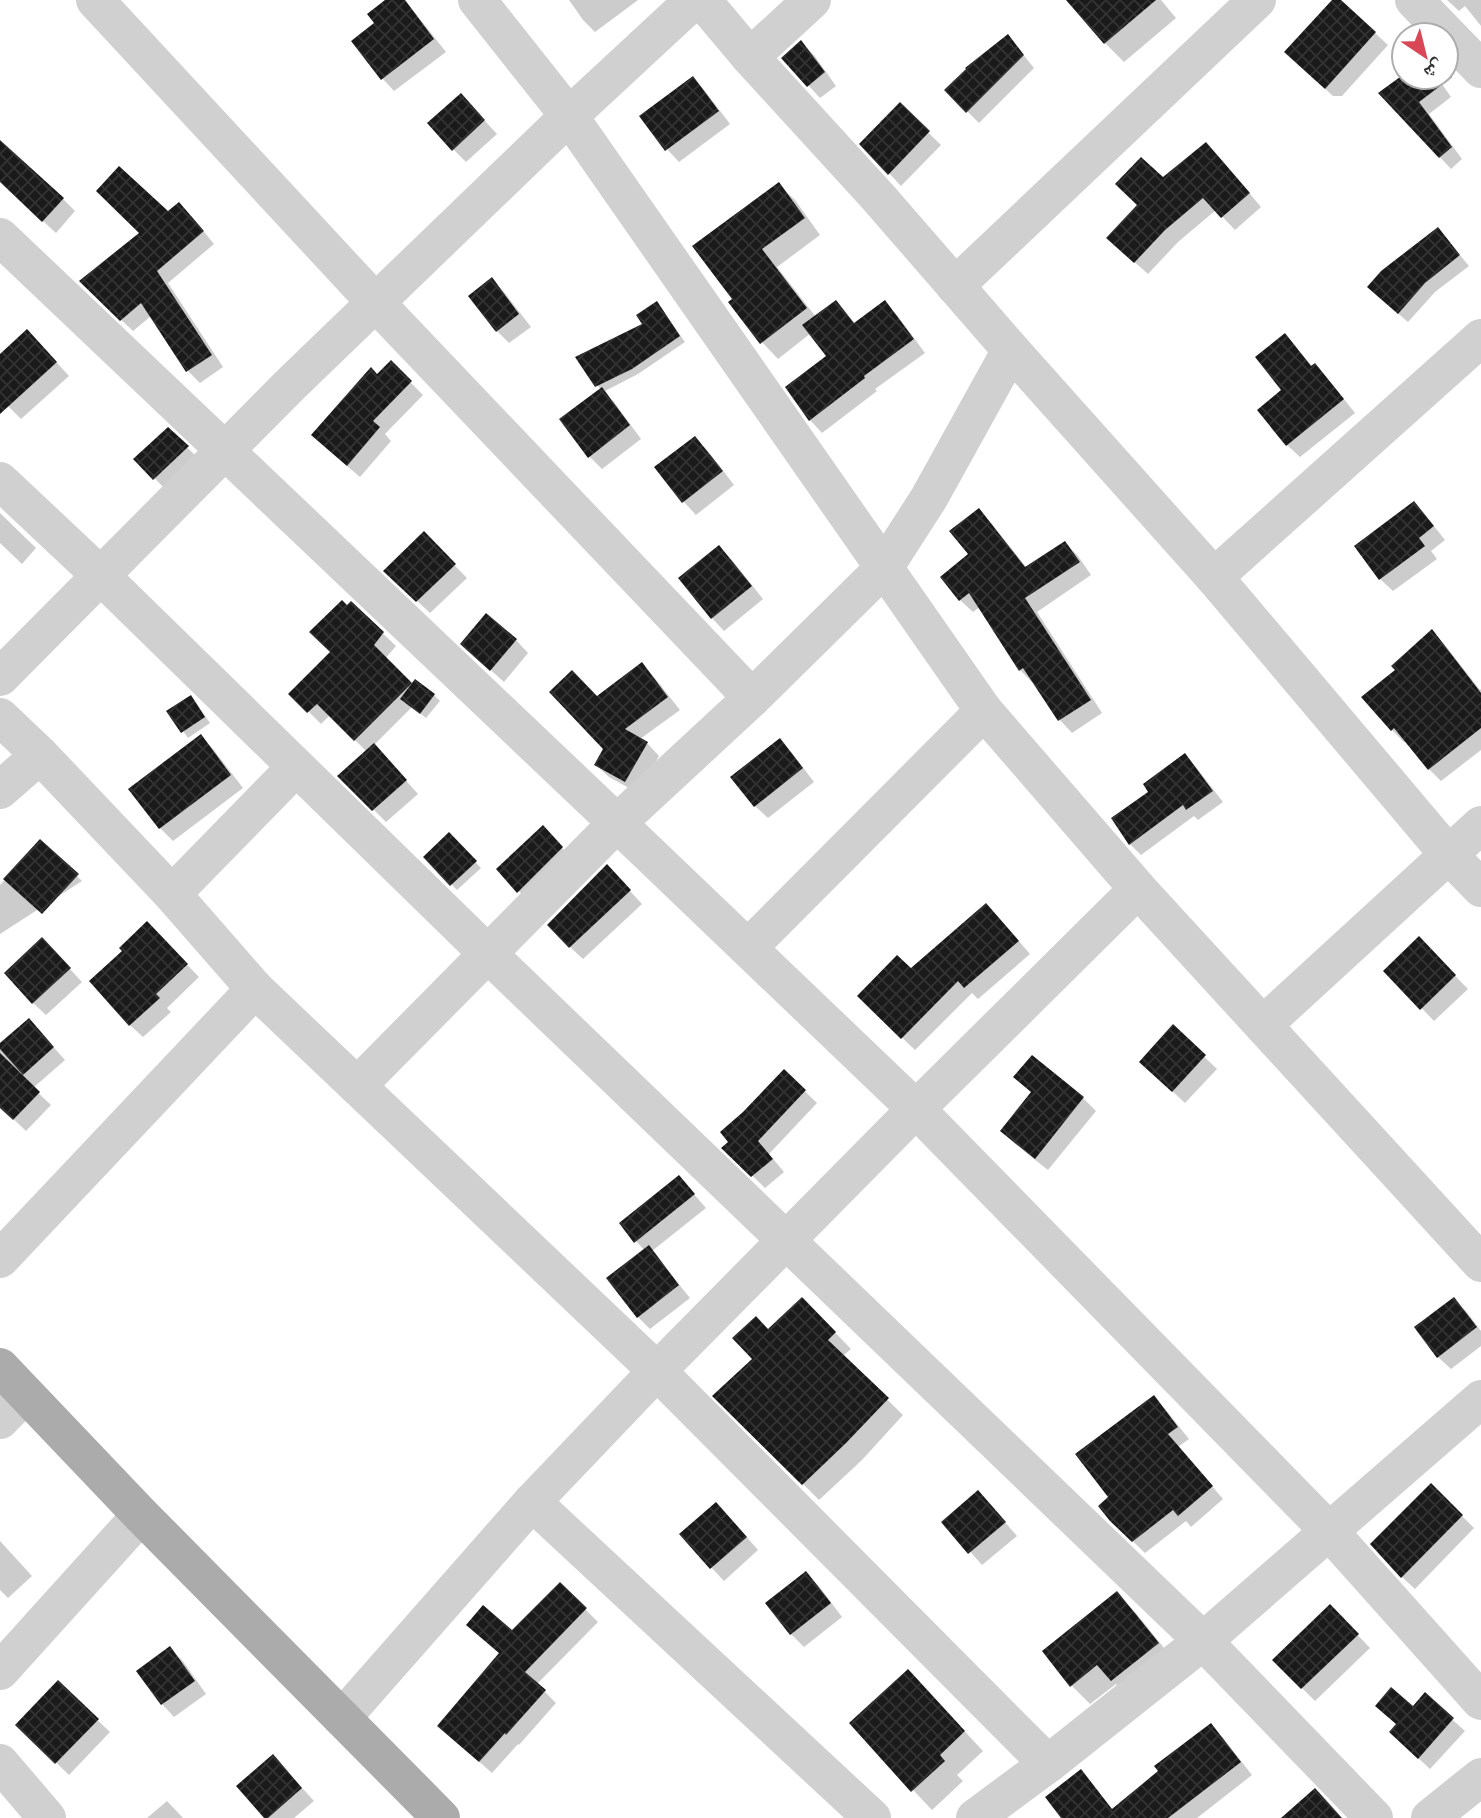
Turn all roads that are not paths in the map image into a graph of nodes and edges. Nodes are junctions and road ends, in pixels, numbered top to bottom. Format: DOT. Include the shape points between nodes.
graph roads {
  1 [pos="95,0"];
  2 [pos="477,0"];
  3 [pos="694,0"];
  4 [pos="702,0"];
  5 [pos="812,0"];
  6 [pos="1257,0"];
  7 [pos="1414,0"];
  8 [pos="750,57"];
  9 [pos="1481,69"];
  10 [pos="569,116"];
  11 [pos="0,237"];
  12 [pos="955,286"];
  13 [pos="376,303"];
  14 [pos="1481,338"];
  15 [pos="1011,350"];
  16 [pos="224,450"];
  17 [pos="0,481"];
  18 [pos="884,568"];
  19 [pos="101,576"];
  20 [pos="1214,577"];
  21 [pos="0,677"];
  22 [pos="752,698"];
  23 [pos="984,711"];
  24 [pos="0,716"];
  25 [pos="40,755"];
  26 [pos="296,767"];
  27 [pos="0,790"];
  28 [pos="617,823"];
  29 [pos="1481,825"];
  30 [pos="1448,854"];
  31 [pos="1481,888"];
  32 [pos="1138,889"];
  33 [pos="172,894"];
  34 [pos="748,948"];
  35 [pos="488,953"];
  36 [pos="255,989"];
  37 [pos="1263,1025"];
  38 [pos="357,1086"];
  39 [pos="916,1109"];
  40 [pos="786,1242"];
  41 [pos="0,1259"];
  42 [pos="1481,1263"];
  43 [pos="657,1371"];
  44 [pos="8,1394"];
  45 [pos="1481,1399"];
  46 [pos="532,1502"];
  47 [pos="141,1515"];
  48 [pos="1329,1531"];
  49 [pos="1203,1641"];
  50 [pos="0,1671"];
  51 [pos="1481,1701"];
  52 [pos="342,1718"];
  53 [pos="0,1763"];
  54 [pos="1048,1764"];
  55 [pos="1481,1777"];
  56 [pos="427,1814"];
  57 [pos="47,1818"];
  58 [pos="872,1818"];
  59 [pos="975,1818"];
  60 [pos="1374,1818"];
  61 [pos="1430,1818"];
  1 -- 13 [label="street"];
  2 -- 10 [label="street"];
  3 -- 10 [label="street"];
  4 -- 8 [label="street"];
  5 -- 8 [label="street"];
  6 -- 12 [label="street"];
  7 -- 9 [label="street"];
  8 -- 12 [label="street"];
  10 -- 13 [label="street"];
  10 -- 18 [label="street"];
  11 -- 16 [label="street"];
  12 -- 15 [label="street"];
  13 -- 16 [label="street"];
  13 -- 22 [label="street"];
  14 -- 20 [label="street"];
  15 -- 18 [label="street" via="929,498"];
  15 -- 20 [label="street"];
  16 -- 19 [label="street"];
  16 -- 28 [label="street"];
  17 -- 19 [label="street"];
  18 -- 22 [label="street"];
  18 -- 23 [label="street"];
  19 -- 21 [label="street"];
  19 -- 26 [label="street"];
  20 -- 30 [label="street"];
  22 -- 28 [label="street"];
  23 -- 32 [label="street"];
  23 -- 34 [label="street"];
  24 -- 25 [label="street"];
  25 -- 27 [label="street"];
  25 -- 33 [label="street"];
  26 -- 33 [label="street"];
  26 -- 35 [label="street"];
  28 -- 34 [label="street"];
  28 -- 35 [label="street"];
  29 -- 30 [label="street"];
  30 -- 31 [label="street"];
  30 -- 37 [label="street"];
  32 -- 37 [label="street"];
  32 -- 39 [label="street"];
  33 -- 36 [label="street"];
  34 -- 39 [label="street"];
  35 -- 38 [label="street"];
  35 -- 40 [label="street"];
  36 -- 38 [label="street"];
  36 -- 41 [label="street"];
  37 -- 42 [label="street"];
  38 -- 43 [label="street"];
  39 -- 40 [label="street"];
  39 -- 48 [label="street"];
  40 -- 43 [label="street"];
  40 -- 49 [label="street"];
  43 -- 46 [label="street"];
  43 -- 54 [label="street"];
  44 -- 47 [label="main road"];
  45 -- 48 [label="street"];
  46 -- 52 [label="street"];
  46 -- 58 [label="street"];
  47 -- 50 [label="street"];
  47 -- 52 [label="main road"];
  48 -- 49 [label="street"];
  48 -- 51 [label="street"];
  49 -- 54 [label="street"];
  49 -- 60 [label="street"];
  52 -- 56 [label="main road"];
  53 -- 57 [label="street"];
  54 -- 59 [label="street"];
  55 -- 61 [label="street"];
}
